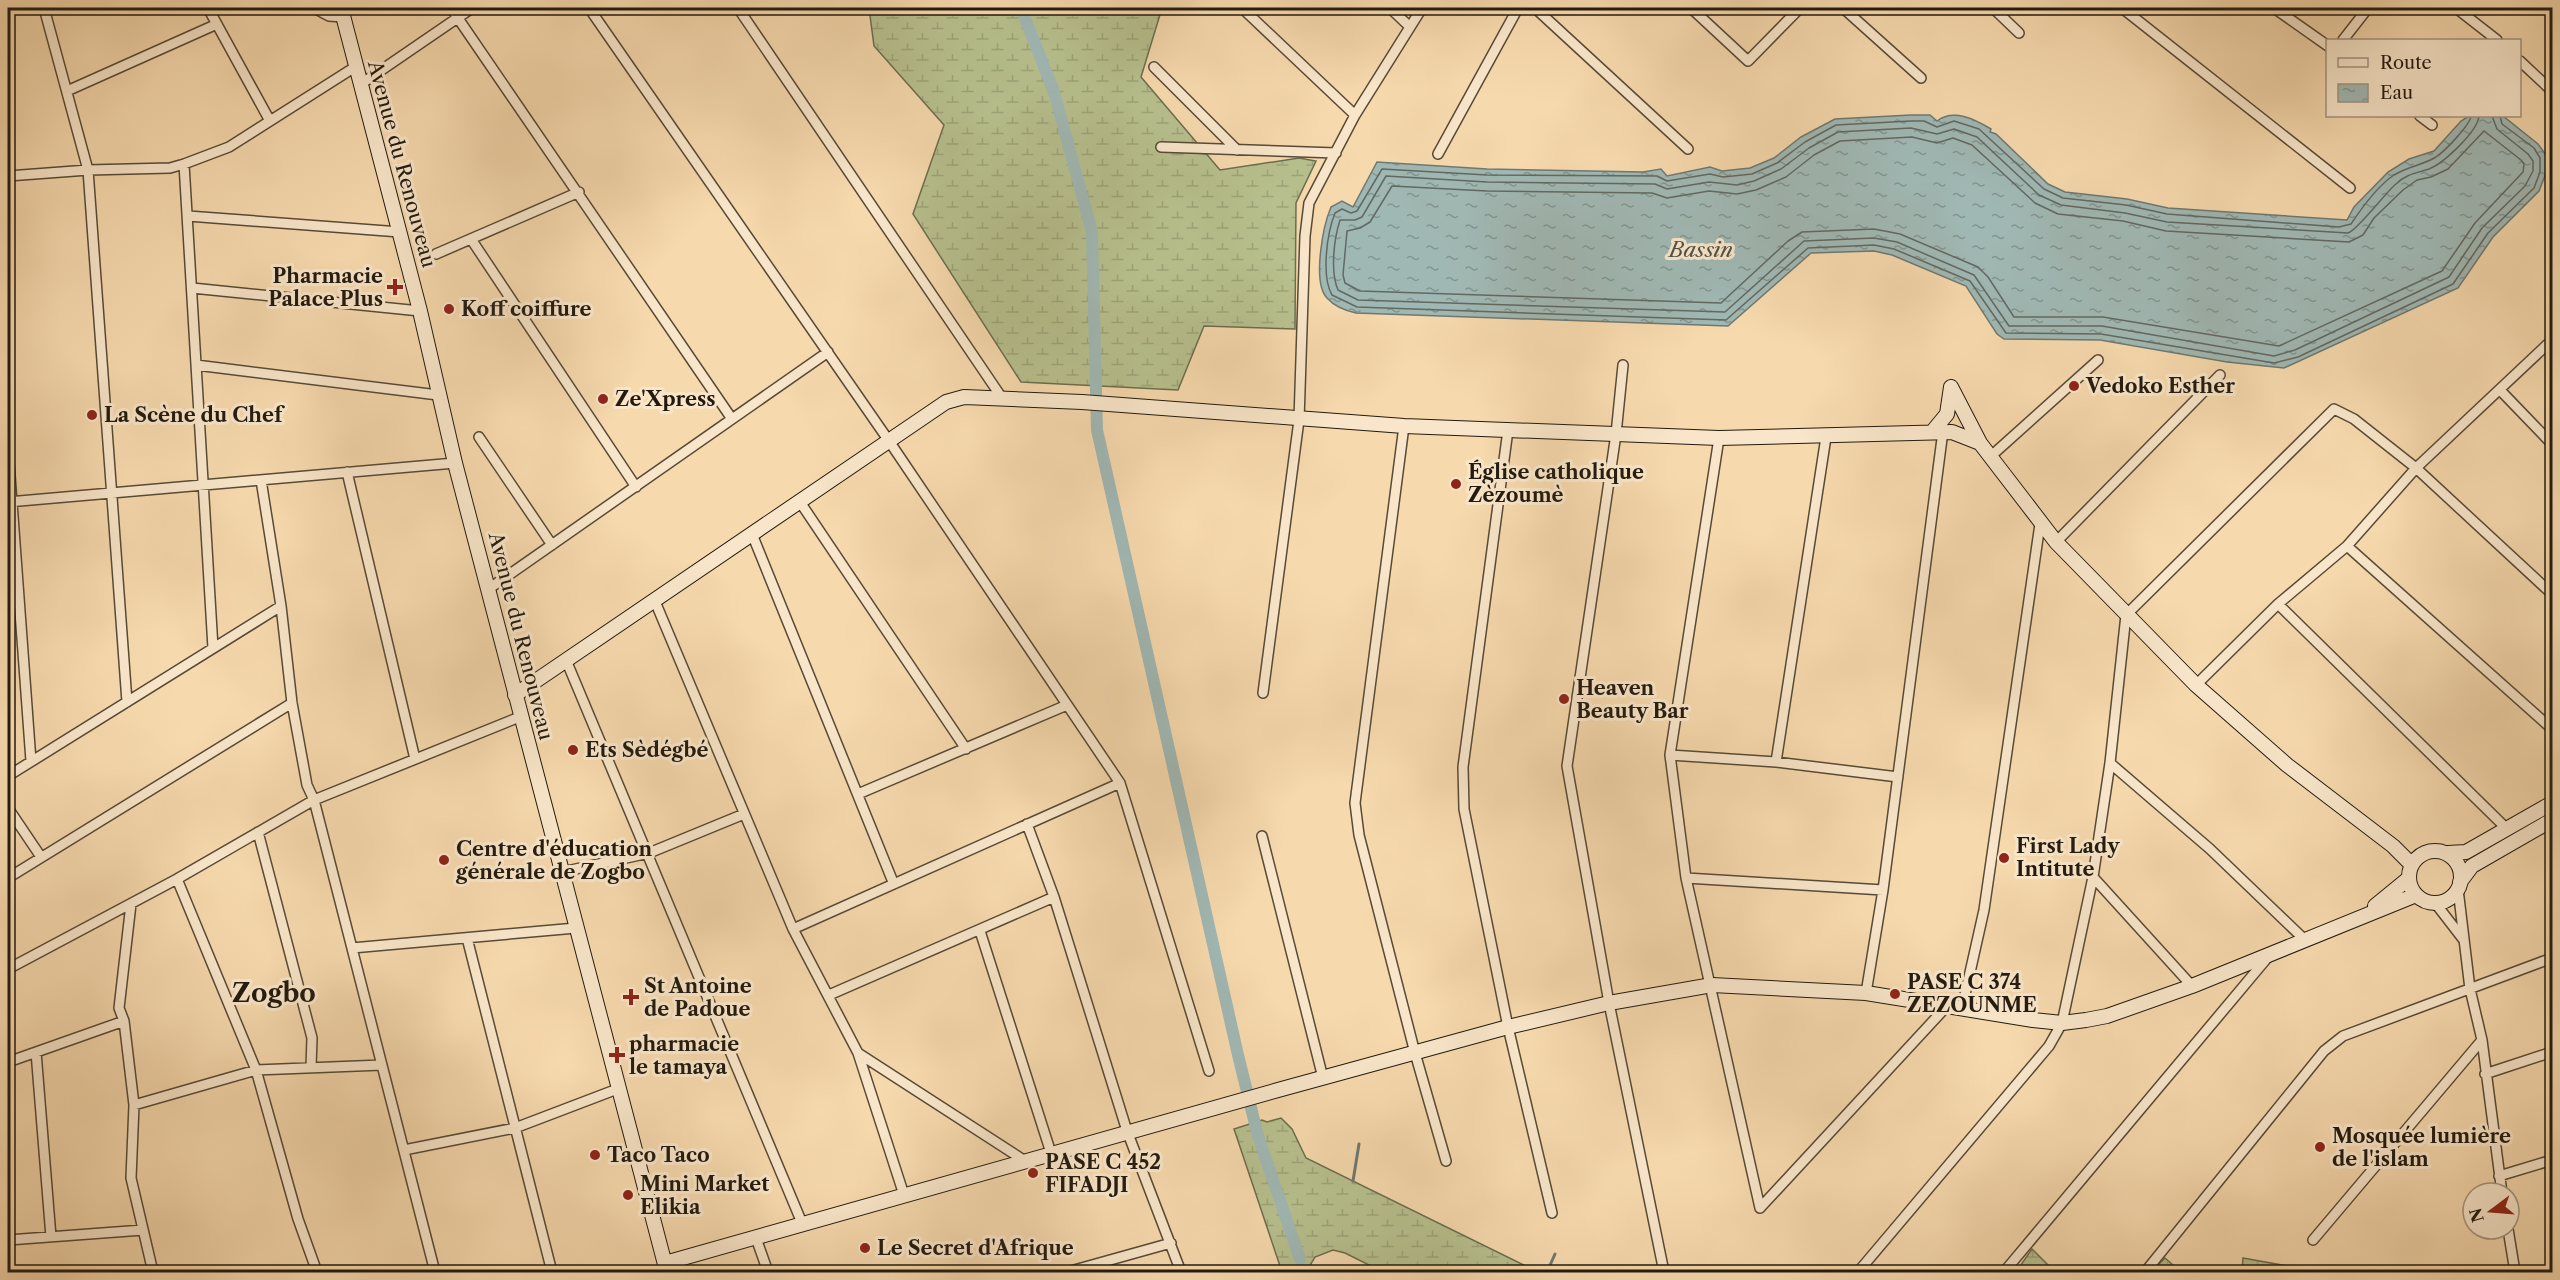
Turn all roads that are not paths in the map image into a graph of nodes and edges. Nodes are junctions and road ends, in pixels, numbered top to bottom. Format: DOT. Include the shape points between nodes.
graph roads {
  1 [pos="44,8"];
  2 [pos="208,8"];
  3 [pos="314,8"];
  4 [pos="451,8"];
  5 [pos="472,8"];
  6 [pos="589,8"];
  7 [pos="738,8"];
  8 [pos="1242,8"];
  9 [pos="1390,8"];
  10 [pos="1422,8"];
  11 [pos="1518,8"];
  12 [pos="1535,8"];
  13 [pos="1691,8"];
  14 [pos="1800,8"];
  15 [pos="1843,8"];
  16 [pos="1993,8"];
  17 [pos="2122,8"];
  18 [pos="2274,8"];
  19 [pos="2368,8"];
  20 [pos="2456,8"];
  21 [pos="342,12"];
  22 [pos="458,17"];
  23 [pos="217,24"];
  24 [pos="1410,27"];
  25 [pos="2019,33"];
  26 [pos="2344,39"];
  27 [pos="2496,39"];
  28 [pos="2326,45"];
  29 [pos="2521,62"];
  30 [pos="355,67"];
  31 [pos="1154,67"];
  32 [pos="1921,78"];
  33 [pos="361,84"];
  34 [pos="66,91"];
  35 [pos="2553,91"];
  36 [pos="1355,115"];
  37 [pos="2421,117"];
  38 [pos="270,121"];
  39 [pos="2432,125"];
  40 [pos="1161,147"];
  41 [pos="1689,149"];
  42 [pos="1237,150"];
  43 [pos="1336,153"];
  44 [pos="1438,154"];
  45 [pos="184,164"];
  46 [pos="88,170"];
  47 [pos="8,176"];
  48 [pos="2350,188"];
  49 [pos="579,192"];
  50 [pos="188,216"];
  51 [pos="400,232"];
  52 [pos="471,239"];
  53 [pos="436,254"];
  54 [pos="192,288"];
  55 [pos="420,311"];
  56 [pos="2553,340"];
  57 [pos="828,352"];
  58 [pos="2098,360"];
  59 [pos="196,365"];
  60 [pos="1623,365"];
  61 [pos="2220,375"];
  62 [pos="2500,390"];
  63 [pos="438,395"];
  64 [pos="1002,398"];
  65 [pos="732,419"];
  66 [pos="1299,420"];
  67 [pos="1404,426"];
  68 [pos="1508,430"];
  69 [pos="1938,431"];
  70 [pos="1616,434"];
  71 [pos="479,437"];
  72 [pos="1826,437"];
  73 [pos="1719,438"];
  74 [pos="889,441"];
  75 [pos="1980,443"];
  76 [pos="2553,444"];
  77 [pos="8,448"];
  78 [pos="1990,457"];
  79 [pos="455,463"];
  80 [pos="2416,468"];
  81 [pos="347,472"];
  82 [pos="261,480"];
  83 [pos="201,485"];
  84 [pos="636,487"];
  85 [pos="111,493"];
  86 [pos="9,502"];
  87 [pos="800,502"];
  88 [pos="2040,524"];
  89 [pos="752,534"];
  90 [pos="2056,542"];
  91 [pos="552,545"];
  92 [pos="2347,546"];
  93 [pos="490,588"];
  94 [pos="2553,594"];
  95 [pos="654,599"];
  96 [pos="2278,604"];
  97 [pos="281,606"];
  98 [pos="2126,615"];
  99 [pos="213,648"];
  100 [pos="566,660"];
  101 [pos="2196,685"];
  102 [pos="1263,693"];
  103 [pos="515,695"];
  104 [pos="127,702"];
  105 [pos="292,703"];
  106 [pos="1067,705"];
  107 [pos="522,716"];
  108 [pos="2553,729"];
  109 [pos="966,748"];
  110 [pos="1670,755"];
  111 [pos="415,759"];
  112 [pos="31,762"];
  113 [pos="1776,762"];
  114 [pos="2110,763"];
  115 [pos="8,776"];
  116 [pos="1898,777"];
  117 [pos="1120,783"];
  118 [pos="858,794"];
  119 [pos="314,800"];
  120 [pos="2553,803"];
  121 [pos="8,808"];
  122 [pos="744,814"];
  123 [pos="2553,820"];
  124 [pos="1027,824"];
  125 [pos="2507,830"];
  126 [pos="258,832"];
  127 [pos="1262,836"];
  128 [pos="649,853"];
  129 [pos="2448,853"];
  130 [pos="41,857"];
  131 [pos="2413,867"];
  132 [pos="562,872"];
  133 [pos="2092,877"];
  134 [pos="8,878"];
  135 [pos="1686,878"];
  136 [pos="177,879"];
  137 [pos="894,882"];
  138 [pos="2459,885"];
  139 [pos="1883,890"];
  140 [pos="2416,895"];
  141 [pos="1054,897"];
  142 [pos="131,904"];
  143 [pos="2436,904"];
  144 [pos="2364,915"];
  145 [pos="576,928"];
  146 [pos="793,929"];
  147 [pos="980,931"];
  148 [pos="467,938"];
  149 [pos="2306,941"];
  150 [pos="2464,941"];
  151 [pos="352,948"];
  152 [pos="2268,957"];
  153 [pos="2553,958"];
  154 [pos="8,969"];
  155 [pos="1712,985"];
  156 [pos="2192,986"];
  157 [pos="2470,989"];
  158 [pos="1866,993"];
  159 [pos="829,994"];
  160 [pos="1609,1003"];
  161 [pos="1947,1006"];
  162 [pos="1962,1008"];
  163 [pos="124,1021"];
  164 [pos="2062,1023"];
  165 [pos="1508,1027"];
  166 [pos="2482,1040"];
  167 [pos="36,1052"];
  168 [pos="2553,1052"];
  169 [pos="858,1053"];
  170 [pos="1415,1053"];
  171 [pos="8,1062"];
  172 [pos="382,1065"];
  173 [pos="311,1068"];
  174 [pos="256,1070"];
  175 [pos="1209,1071"];
  176 [pos="2485,1074"];
  177 [pos="1323,1078"];
  178 [pos="620,1088"];
  179 [pos="134,1105"];
  180 [pos="515,1128"];
  181 [pos="1128,1131"];
  182 [pos="404,1149"];
  183 [pos="1051,1153"];
  184 [pos="2553,1160"];
  185 [pos="1025,1161"];
  186 [pos="1446,1161"];
  187 [pos="2499,1176"];
  188 [pos="2500,1181"];
  189 [pos="904,1195"];
  190 [pos="1552,1213"];
  191 [pos="802,1223"];
  192 [pos="143,1230"];
  193 [pos="51,1237"];
  194 [pos="756,1238"];
  195 [pos="8,1240"];
  196 [pos="2313,1240"];
  197 [pos="2510,1241"];
  198 [pos="1172,1243"];
  199 [pos="666,1268"];
  200 [pos="153,1272"];
  201 [pos="317,1272"];
  202 [pos="435,1272"];
  203 [pos="552,1272"];
  204 [pos="768,1272"];
  205 [pos="1067,1272"];
  206 [pos="1181,1272"];
  207 [pos="1664,1272"];
  208 [pos="1858,1272"];
  209 [pos="2004,1272"];
  210 [pos="2145,1272"];
  211 [pos="2516,1272"];
  1 -- 34 [label="street"];
  2 -- 23 [label="street"];
  3 -- 21 [label="street" via="329,16"];
  4 -- 22 [label="street"];
  5 -- 22 [label="street"];
  6 -- 57 [label="street"];
  7 -- 64 [label="street"];
  8 -- 36 [label="street"];
  9 -- 24 [label="street"];
  10 -- 24 [label="street"];
  11 -- 44 [label="street"];
  12 -- 41 [label="street"];
  13 -- 14 [label="street" via="1748,61"];
  15 -- 32 [label="street"];
  16 -- 25 [label="street"];
  17 -- 48 [label="street"];
  18 -- 28 [label="street"];
  19 -- 26 [label="street"];
  20 -- 27 [label="street"];
  21 -- 30 [label="street, Avenue du Renouveau"];
  22 -- 33 [label="street"];
  22 -- 49 [label="street"];
  23 -- 34 [label="street"];
  23 -- 38 [label="street"];
  24 -- 36 [label="street"];
  29 -- 35 [label="street"];
  30 -- 33 [label="street, Avenue du Renouveau"];
  30 -- 38 [label="street"];
  31 -- 42 [label="street"];
  33 -- 51 [label="street, Avenue du Renouveau"];
  34 -- 46 [label="street"];
  36 -- 43 [label="street"];
  37 -- 39 [label="street"];
  38 -- 45 [label="street" via="229,147"];
  40 -- 42 [label="street"];
  42 -- 43 [label="street"];
  43 -- 66 [label="street" via="1309,202"];
  45 -- 46 [label="street" via="170,168"];
  45 -- 50 [label="street"];
  46 -- 47 [label="street"];
  46 -- 85 [label="street"];
  49 -- 52 [label="street"];
  49 -- 65 [label="street"];
  50 -- 51 [label="street"];
  50 -- 54 [label="street"];
  51 -- 55 [label="street, Avenue du Renouveau"];
  52 -- 53 [label="street"];
  52 -- 84 [label="street"];
  54 -- 55 [label="street"];
  54 -- 59 [label="street"];
  55 -- 63 [label="street, Avenue du Renouveau"];
  56 -- 62 [label="street"];
  57 -- 65 [label="street"];
  57 -- 74 [label="street"];
  58 -- 78 [label="street"];
  59 -- 63 [label="street"];
  59 -- 83 [label="street"];
  60 -- 70 [label="street"];
  61 -- 90 [label="street"];
  62 -- 76 [label="street"];
  62 -- 80 [label="street"];
  63 -- 79 [label="street, Avenue du Renouveau"];
  64 -- 66 [label="street"];
  64 -- 74 [label="street" via="955,399"];
  65 -- 84 [label="street"];
  66 -- 67 [label="street"];
  66 -- 102 [label="street"];
  67 -- 68 [label="street"];
  67 -- 170 [label="street" via="1355,803 1359,836"];
  68 -- 70 [label="street"];
  68 -- 165 [label="street" via="1463,767 1464,809"];
  69 -- 72 [label="street"];
  69 -- 75 [label="street" via="1961,434"];
  69 -- 75 [label="street" via="1947,414 1951,387"];
  69 -- 116 [label="street"];
  70 -- 73 [label="street"];
  70 -- 160 [label="street" via="1566,765"];
  71 -- 91 [label="street"];
  72 -- 73 [label="street"];
  72 -- 113 [label="street"];
  73 -- 110 [label="street"];
  74 -- 87 [label="street"];
  74 -- 106 [label="street"];
  75 -- 78 [label="street"];
  77 -- 86 [label="street"];
  78 -- 88 [label="street"];
  79 -- 81 [label="street"];
  79 -- 93 [label="street, Avenue du Renouveau"];
  80 -- 92 [label="street"];
  80 -- 94 [label="street"];
  80 -- 98 [label="street" via="2354,419 2334,409"];
  81 -- 82 [label="street"];
  81 -- 111 [label="street"];
  82 -- 83 [label="street"];
  82 -- 97 [label="street"];
  83 -- 85 [label="street"];
  83 -- 99 [label="street"];
  84 -- 91 [label="street"];
  85 -- 86 [label="street"];
  85 -- 104 [label="street"];
  86 -- 112 [label="street"];
  87 -- 89 [label="street"];
  87 -- 109 [label="street"];
  88 -- 90 [label="street"];
  88 -- 162 [label="street" via="1984,910"];
  89 -- 95 [label="street"];
  89 -- 118 [label="street"];
  90 -- 98 [label="street"];
  91 -- 93 [label="street"];
  92 -- 96 [label="street"];
  92 -- 108 [label="street"];
  93 -- 103 [label="street, Avenue du Renouveau"];
  95 -- 100 [label="street"];
  95 -- 122 [label="street"];
  96 -- 101 [label="street"];
  96 -- 125 [label="street"];
  97 -- 99 [label="street"];
  97 -- 105 [label="street"];
  98 -- 101 [label="street"];
  98 -- 114 [label="street"];
  99 -- 104 [label="street"];
  100 -- 103 [label="street"];
  100 -- 128 [label="street"];
  101 -- 131 [label="street" via="2287,765 2393,846"];
  103 -- 107 [label="street, Avenue du Renouveau"];
  104 -- 112 [label="street"];
  105 -- 119 [label="street" via="307,785"];
  105 -- 130 [label="street"];
  106 -- 109 [label="street"];
  106 -- 117 [label="street"];
  107 -- 111 [label="street"];
  107 -- 132 [label="street, Avenue du Renouveau"];
  109 -- 118 [label="street"];
  110 -- 113 [label="street"];
  110 -- 135 [label="street"];
  111 -- 119 [label="street"];
  112 -- 115 [label="street"];
  113 -- 116 [label="street"];
  114 -- 133 [label="street"];
  114 -- 149 [label="street" via="2210,849"];
  116 -- 139 [label="street"];
  117 -- 124 [label="street"];
  117 -- 175 [label="street"];
  118 -- 137 [label="street"];
  119 -- 126 [label="street"];
  119 -- 151 [label="street"];
  120 -- 125 [label="street"];
  121 -- 130 [label="street"];
  122 -- 128 [label="street"];
  122 -- 146 [label="street"];
  123 -- 138 [label="street" via="2472,866"];
  124 -- 137 [label="street"];
  124 -- 141 [label="street"];
  125 -- 129 [label="street" via="2466,852"];
  126 -- 136 [label="street"];
  126 -- 173 [label="street" via="312,1038"];
  127 -- 177 [label="street"];
  128 -- 132 [label="street"];
  128 -- 191 [label="street"];
  129 -- 131 [label="street" via="2429,852"];
  129 -- 138 [label="street" via="2458,865"];
  130 -- 134 [label="street"];
  131 -- 140 [label="street"];
  131 -- 144 [label="street"];
  132 -- 145 [label="street, Avenue du Renouveau"];
  133 -- 156 [label="street"];
  133 -- 164 [label="street"];
  135 -- 139 [label="street"];
  135 -- 155 [label="street"];
  136 -- 142 [label="street"];
  136 -- 174 [label="street"];
  137 -- 146 [label="street"];
  138 -- 143 [label="street" via="2450,899"];
  138 -- 150 [label="street"];
  139 -- 158 [label="street"];
  140 -- 143 [label="street"];
  140 -- 144 [label="street"];
  141 -- 147 [label="street"];
  141 -- 181 [label="street"];
  142 -- 154 [label="street"];
  142 -- 163 [label="street" via="119,1008"];
  143 -- 150 [label="street"];
  144 -- 149 [label="street"];
  145 -- 148 [label="street"];
  145 -- 178 [label="street, Avenue du Renouveau"];
  146 -- 159 [label="street"];
  147 -- 159 [label="street"];
  147 -- 183 [label="street"];
  148 -- 151 [label="street"];
  148 -- 180 [label="street"];
  149 -- 152 [label="street"];
  150 -- 157 [label="street"];
  151 -- 172 [label="street"];
  152 -- 156 [label="street"];
  152 -- 209 [label="street"];
  153 -- 157 [label="street"];
  155 -- 158 [label="street"];
  155 -- 160 [label="street"];
  155 -- 161 [label="street" via="1760,1208"];
  156 -- 164 [label="street" via="2107,1016"];
  157 -- 166 [label="street"];
  157 -- 210 [label="street" via="2343,1036 2324,1051"];
  158 -- 161 [label="street"];
  159 -- 169 [label="street"];
  160 -- 165 [label="street"];
  160 -- 207 [label="street"];
  161 -- 162 [label="street"];
  162 -- 164 [label="street"];
  163 -- 167 [label="street"];
  163 -- 179 [label="street"];
  164 -- 208 [label="street" via="2049,1046"];
  165 -- 170 [label="street"];
  165 -- 190 [label="street"];
  166 -- 176 [label="street"];
  166 -- 196 [label="street"];
  167 -- 171 [label="street"];
  167 -- 193 [label="street"];
  168 -- 176 [label="street"];
  169 -- 185 [label="street"];
  169 -- 189 [label="street"];
  170 -- 177 [label="street"];
  170 -- 186 [label="street"];
  172 -- 173 [label="street"];
  172 -- 182 [label="street"];
  173 -- 174 [label="street"];
  174 -- 179 [label="street"];
  174 -- 201 [label="street"];
  176 -- 187 [label="street"];
  177 -- 181 [label="street"];
  178 -- 180 [label="street"];
  178 -- 199 [label="street, Avenue du Renouveau"];
  179 -- 192 [label="street" via="130,1160"];
  180 -- 182 [label="street"];
  180 -- 203 [label="street"];
  181 -- 183 [label="street"];
  181 -- 198 [label="street"];
  182 -- 202 [label="street"];
  183 -- 185 [label="street"];
  184 -- 187 [label="street"];
  185 -- 189 [label="street"];
  187 -- 188 [label="street"];
  189 -- 191 [label="street"];
  191 -- 194 [label="street"];
  192 -- 193 [label="street"];
  192 -- 200 [label="street"];
  193 -- 195 [label="street"];
  194 -- 199 [label="street"];
  194 -- 204 [label="street"];
  197 -- 211 [label="street"];
  198 -- 205 [label="street"];
  198 -- 206 [label="street"];
}
